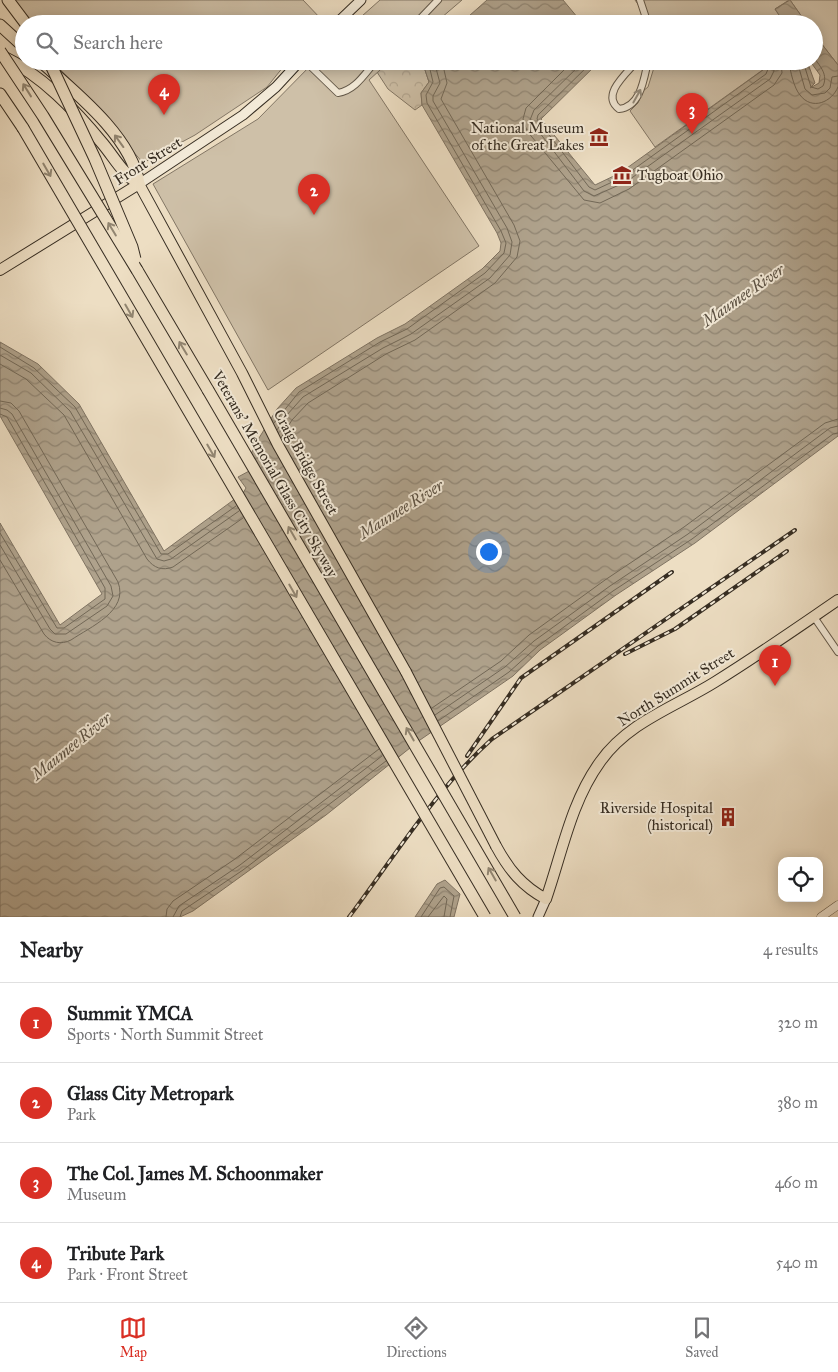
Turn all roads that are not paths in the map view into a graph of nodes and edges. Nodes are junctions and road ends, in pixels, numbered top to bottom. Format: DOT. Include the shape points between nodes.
graph roads {
  1 [pos="8,0"];
  2 [pos="361,0"];
  3 [pos="438,0"];
  4 [pos="640,0"];
  5 [pos="19,15"];
  6 [pos="345,15"];
  7 [pos="424,15"];
  8 [pos="645,15"];
  9 [pos="0,25"];
  10 [pos="15,39"];
  11 [pos="0,51"];
  12 [pos="0,55"];
  13 [pos="15,62"];
  14 [pos="28,70"];
  15 [pos="50,70"];
  16 [pos="53,70"];
  17 [pos="292,70"];
  18 [pos="314,70"];
  19 [pos="368,70"];
  20 [pos="630,70"];
  21 [pos="646,70"];
  22 [pos="0,94"];
  23 [pos="139,184"];
  24 [pos="0,270"];
  25 [pos="138,270"];
  26 [pos="838,600"];
  27 [pos="814,616"];
  28 [pos="838,652"];
  29 [pos="546,899"];
  30 [pos="838,905"];
  31 [pos="485,917"];
  32 [pos="515,917"];
  33 [pos="538,917"];
  34 [pos="821,917"];
  1 -- 5 [label="highway"];
  2 -- 6 [label="main road"];
  3 -- 7 [label="street"];
  4 -- 8 [label="street"];
  9 -- 10 [label="highway"];
  25 -- 11 [label="highway, Veterans' Memorial Glass City Skyway, one-way, bridge"];
  12 -- 13 [label="highway"];
  14 -- 23 [label="highway" via="97,137 124,174"];
  23 -- 15 [label="highway, one-way" via="137,168 112,131"];
  16 -- 25 [label="highway, bridge" via="124,229"];
  17 -- 23 [label="main road, Front Street" via="243,116"];
  18 -- 19 [label="street" via="338,93 345,92"];
  20 -- 21 [label="street, one-way" via="613,91 613,105 619,109 626,108 636,99"];
  22 -- 31 [label="highway, one-way, bridge" via="23,128"];
  23 -- 24 [label="main road, Front Street"];
  23 -- 29 [label="main road, Craig Bridge Street, bridge" via="278,445 421,699 496,846 514,876"];
  32 -- 25 [label="highway, Veterans' Memorial Glass City Skyway, one-way, bridge"];
  26 -- 27 [label="main road, North Summit Street"];
  27 -- 28 [label="street"];
  27 -- 29 [label="main road, North Summit Street" via="715,682 641,723 613,746 577,802"];
  29 -- 33 [label="main road, North Summit Street"];
  30 -- 34 [label="street"];
}
